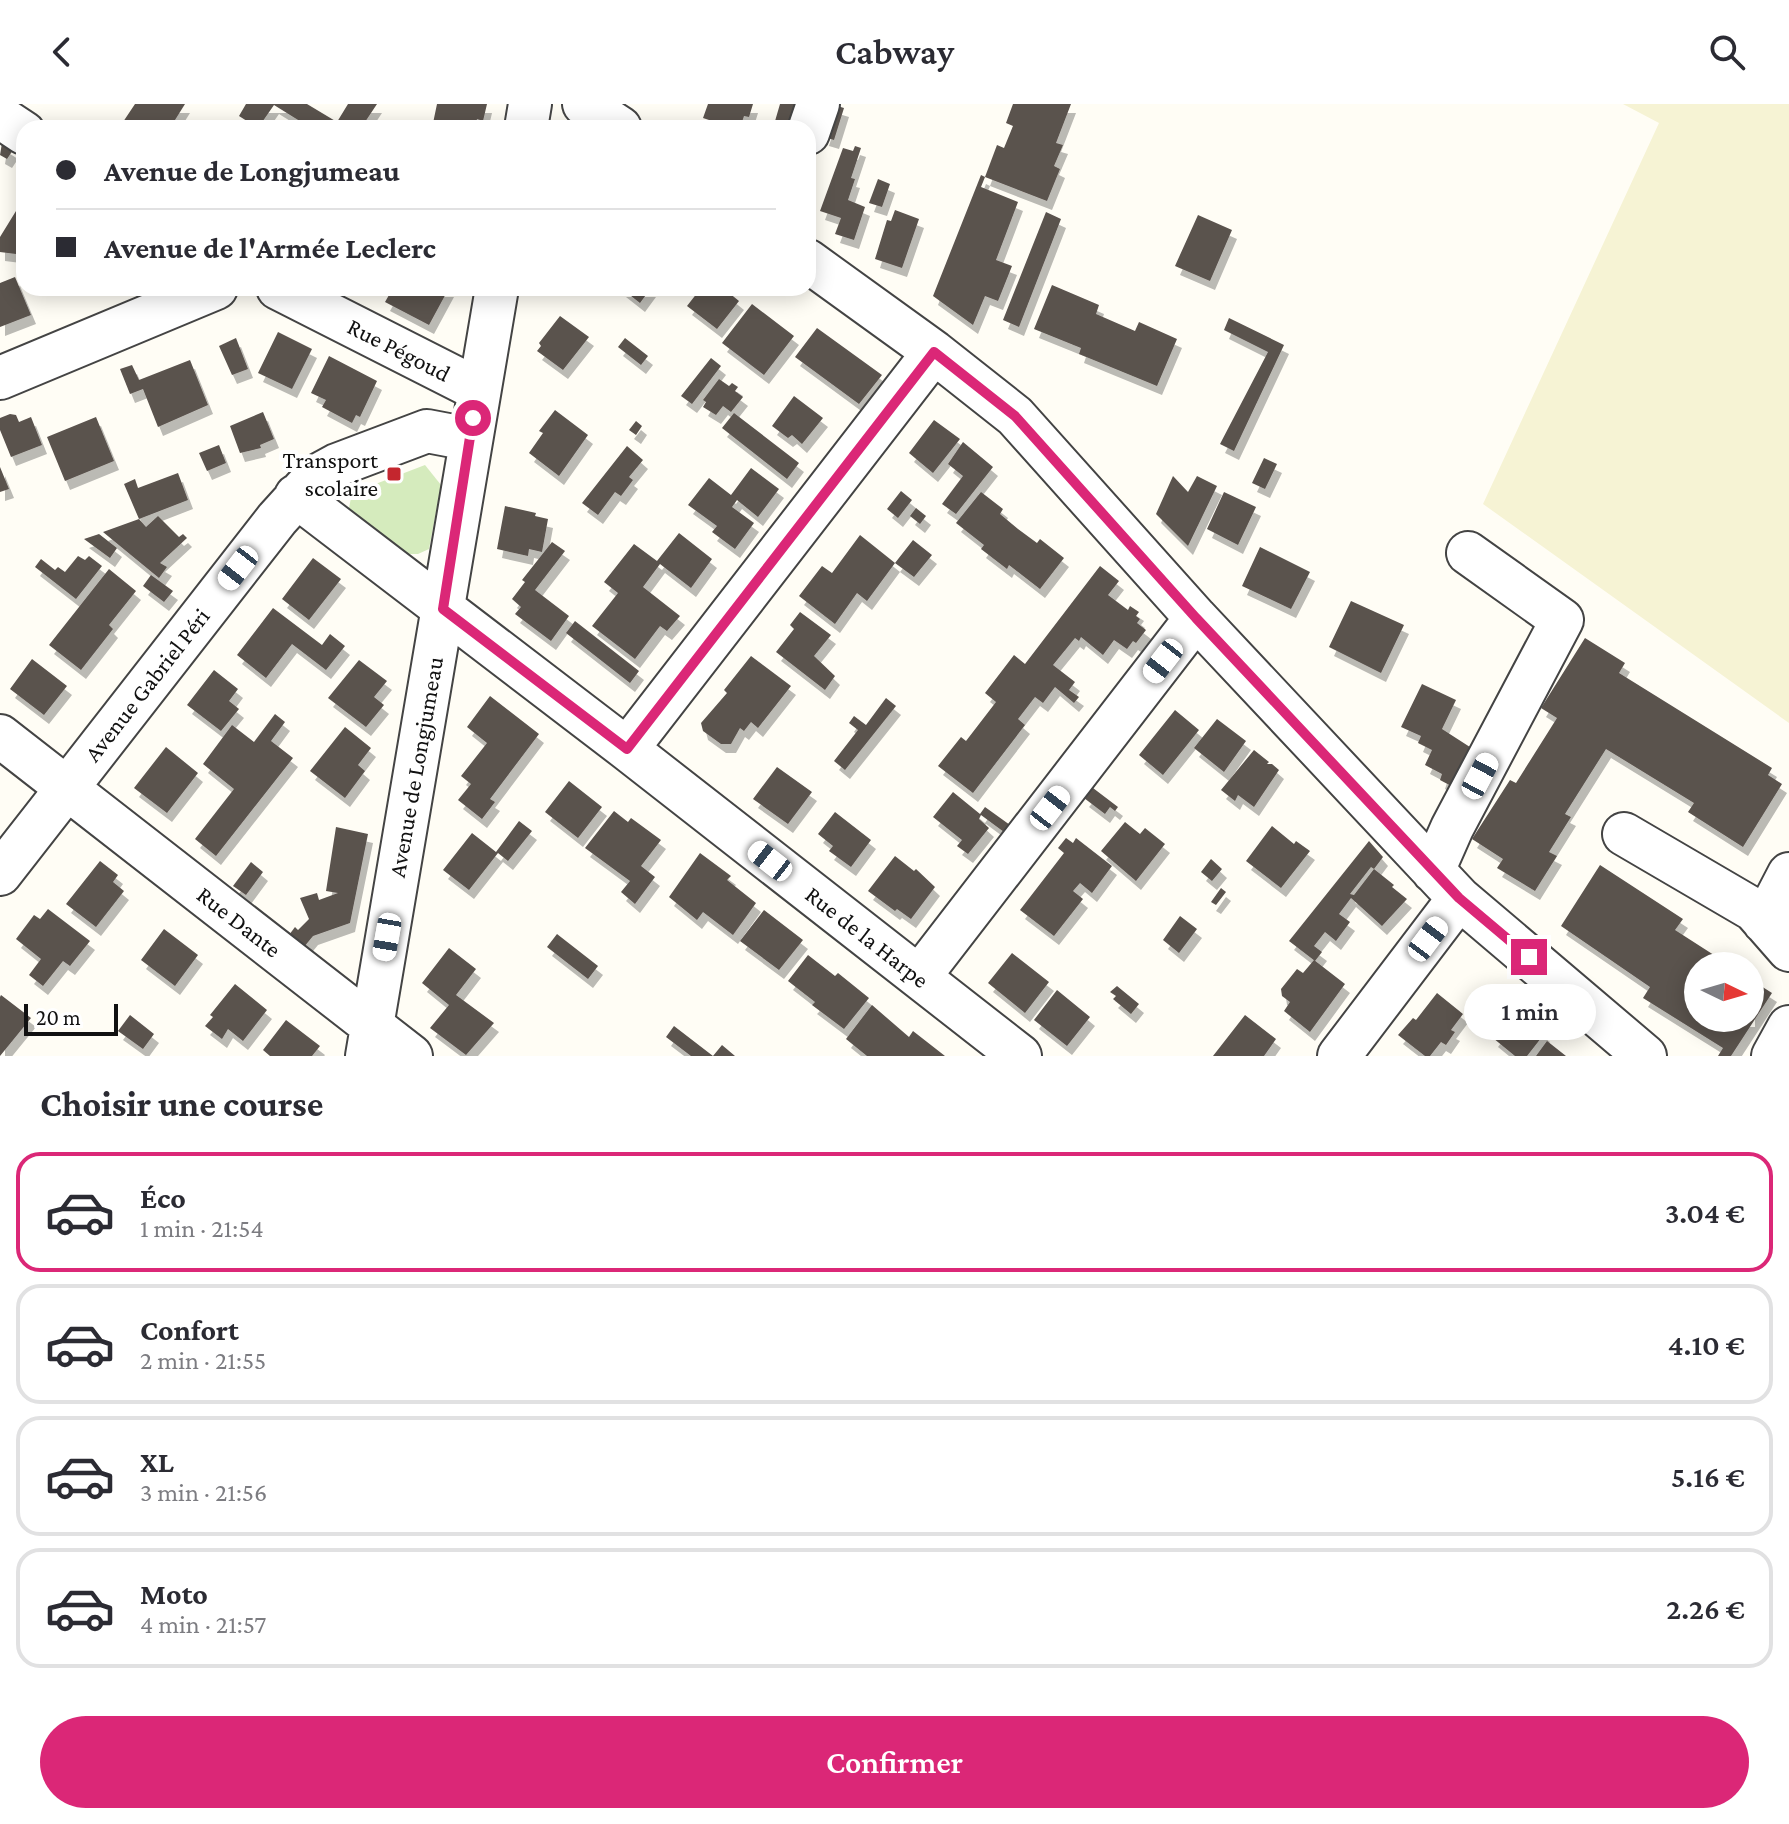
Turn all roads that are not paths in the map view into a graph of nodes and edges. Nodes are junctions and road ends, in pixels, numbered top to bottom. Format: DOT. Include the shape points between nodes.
graph roads {
  1 [pos="584,104"];
  2 [pos="608,120"];
  3 [pos="816,267"];
  4 [pos="197,296"];
  5 [pos="294,296"];
  6 [pos="496,296"];
  7 [pos="934,352"];
  8 [pos="0,378"];
  9 [pos="479,390"];
  10 [pos="469,439"];
  11 [pos="296,496"];
  12 [pos="1468,553"];
  13 [pos="443,609"];
  14 [pos="1196,618"];
  15 [pos="0,736"];
  16 [pos="627,749"];
  17 [pos="66,789"];
  18 [pos="1624,834"];
  19 [pos="0,874"];
  20 [pos="1789,874"];
  21 [pos="1446,884"];
  22 [pos="1777,936"];
  23 [pos="919,977"];
  24 [pos="1789,1027"];
  25 [pos="369,1041"];
  26 [pos="411,1056"];
  27 [pos="1020,1056"];
  28 [pos="1339,1056"];
  29 [pos="1645,1056"];
  30 [pos="1773,1056"];
  1 -- 2 [label="street"];
  3 -- 7 [label="street"];
  4 -- 8 [label="street"];
  5 -- 9 [label="street, Rue Pégoud"];
  6 -- 9 [label="street, Avenue de Longjumeau"];
  7 -- 14 [label="street" via="1015,416"];
  7 -- 16 [label="street"];
  9 -- 10 [label="street, Avenue de Longjumeau"];
  10 -- 11 [label="street, Avenue Gabriel Péri" via="427,431 337,465"];
  10 -- 13 [label="street, Avenue de Longjumeau"];
  11 -- 13 [label="street, Rue de la Harpe"];
  11 -- 17 [label="street, Avenue Gabriel Péri"];
  12 -- 21 [label="street" via="1562,620 1452,828"];
  13 -- 16 [label="street, Rue de la Harpe"];
  13 -- 25 [label="street, Avenue de Longjumeau"];
  14 -- 21 [label="street"];
  14 -- 23 [label="street"];
  15 -- 17 [label="street, Rue Dante"];
  16 -- 23 [label="street, Rue de la Harpe"];
  17 -- 19 [label="street, Avenue Gabriel Péri"];
  17 -- 25 [label="street, Rue Dante"];
  18 -- 22 [label="street" via="1754,910"];
  20 -- 22 [label="street"];
  21 -- 28 [label="street"];
  21 -- 29 [label="street"];
  23 -- 27 [label="street, Rue de la Harpe"];
  24 -- 30 [label="street"];
  25 -- 26 [label="street, Rue Dante"];
}
